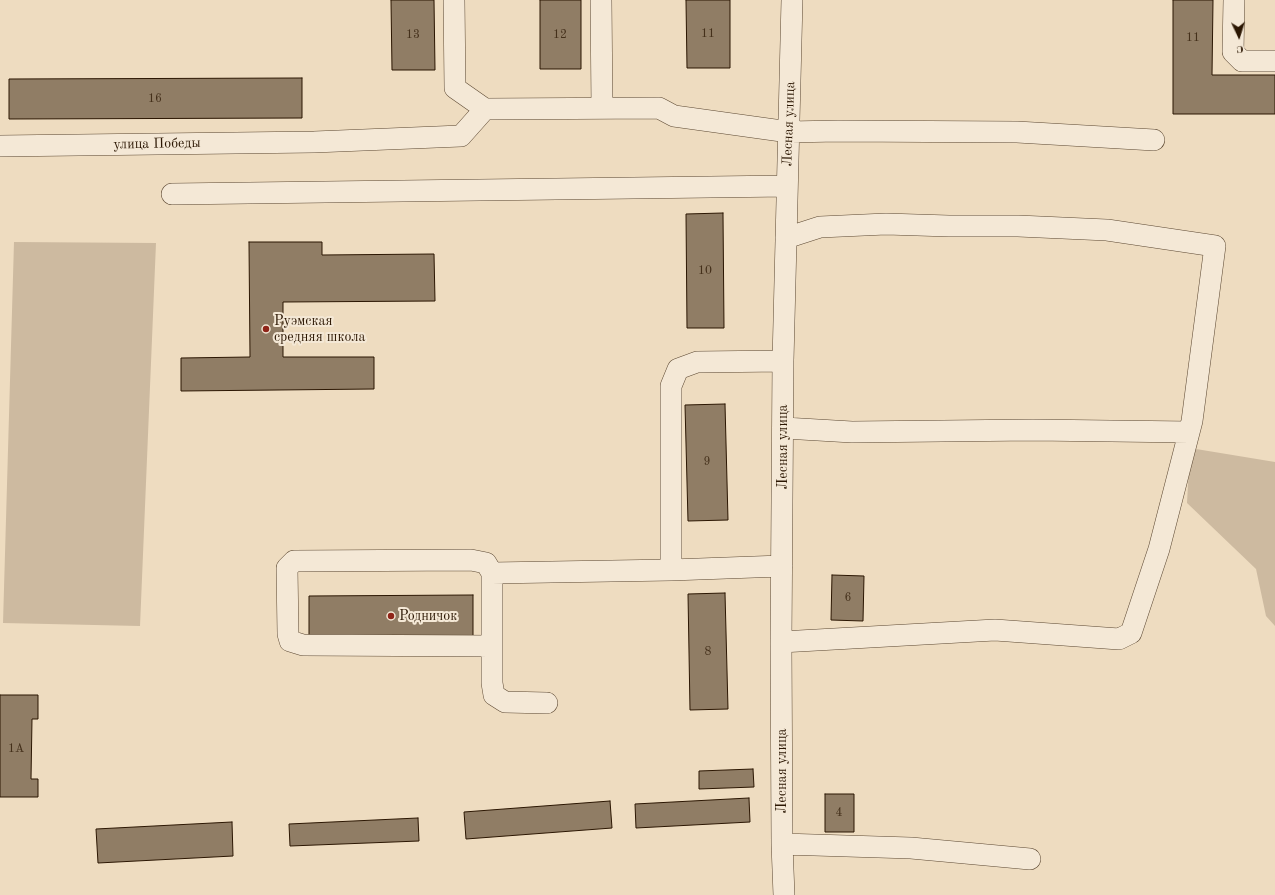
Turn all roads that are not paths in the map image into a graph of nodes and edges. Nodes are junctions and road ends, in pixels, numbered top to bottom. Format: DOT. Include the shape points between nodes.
graph roads {
  1 [pos="454,0"];
  2 [pos="601,0"];
  3 [pos="792,0"];
  4 [pos="1234,0"];
  5 [pos="1275,61"];
  6 [pos="602,108"];
  7 [pos="485,109"];
  8 [pos="789,132"];
  9 [pos="1154,140"];
  10 [pos="0,146"];
  11 [pos="787,186"];
  12 [pos="172,194"];
  13 [pos="786,238"];
  14 [pos="783,361"];
  15 [pos="784,428"];
  16 [pos="1189,432"];
  17 [pos="782,566"];
  18 [pos="671,570"];
  19 [pos="492,573"];
  20 [pos="781,642"];
  21 [pos="492,646"];
  22 [pos="547,703"];
  23 [pos="782,844"];
  24 [pos="1030,859"];
  25 [pos="784,895"];
  1 -- 7 [label="street" via="455,88"];
  2 -- 6 [label="street"];
  3 -- 8 [label="street, Лесная улица"];
  4 -- 5 [label="street" via="1233,52 1242,61"];
  6 -- 7 [label="street"];
  6 -- 8 [label="street" via="659,108 674,116"];
  7 -- 10 [label="street, улица Победы" via="461,136 314,142"];
  8 -- 9 [label="street" via="1017,132"];
  8 -- 11 [label="street, Лесная улица"];
  11 -- 12 [label="street"];
  11 -- 13 [label="street, Лесная улица"];
  13 -- 14 [label="street, Лесная улица"];
  13 -- 16 [label="street" via="820,227 886,224 1018,226 1107,230 1215,246"];
  14 -- 15 [label="street, Лесная улица"];
  14 -- 18 [label="street" via="697,362 678,369 671,386"];
  15 -- 16 [label="street" via="852,432"];
  15 -- 17 [label="street, Лесная улица"];
  16 -- 20 [label="street" via="1157,556 1130,633 1119,639 995,630"];
  17 -- 18 [label="street"];
  17 -- 20 [label="street, Лесная улица"];
  18 -- 19 [label="street"];
  19 -- 21 [label="street"];
  19 -- 21 [label="street" via="486,563 471,560 294,560 287,568 290,641 303,645"];
  20 -- 23 [label="street, Лесная улица"];
  21 -- 22 [label="street" via="494,694 505,702"];
  23 -- 24 [label="street" via="910,848"];
  23 -- 25 [label="street, Лесная улица"];
}
